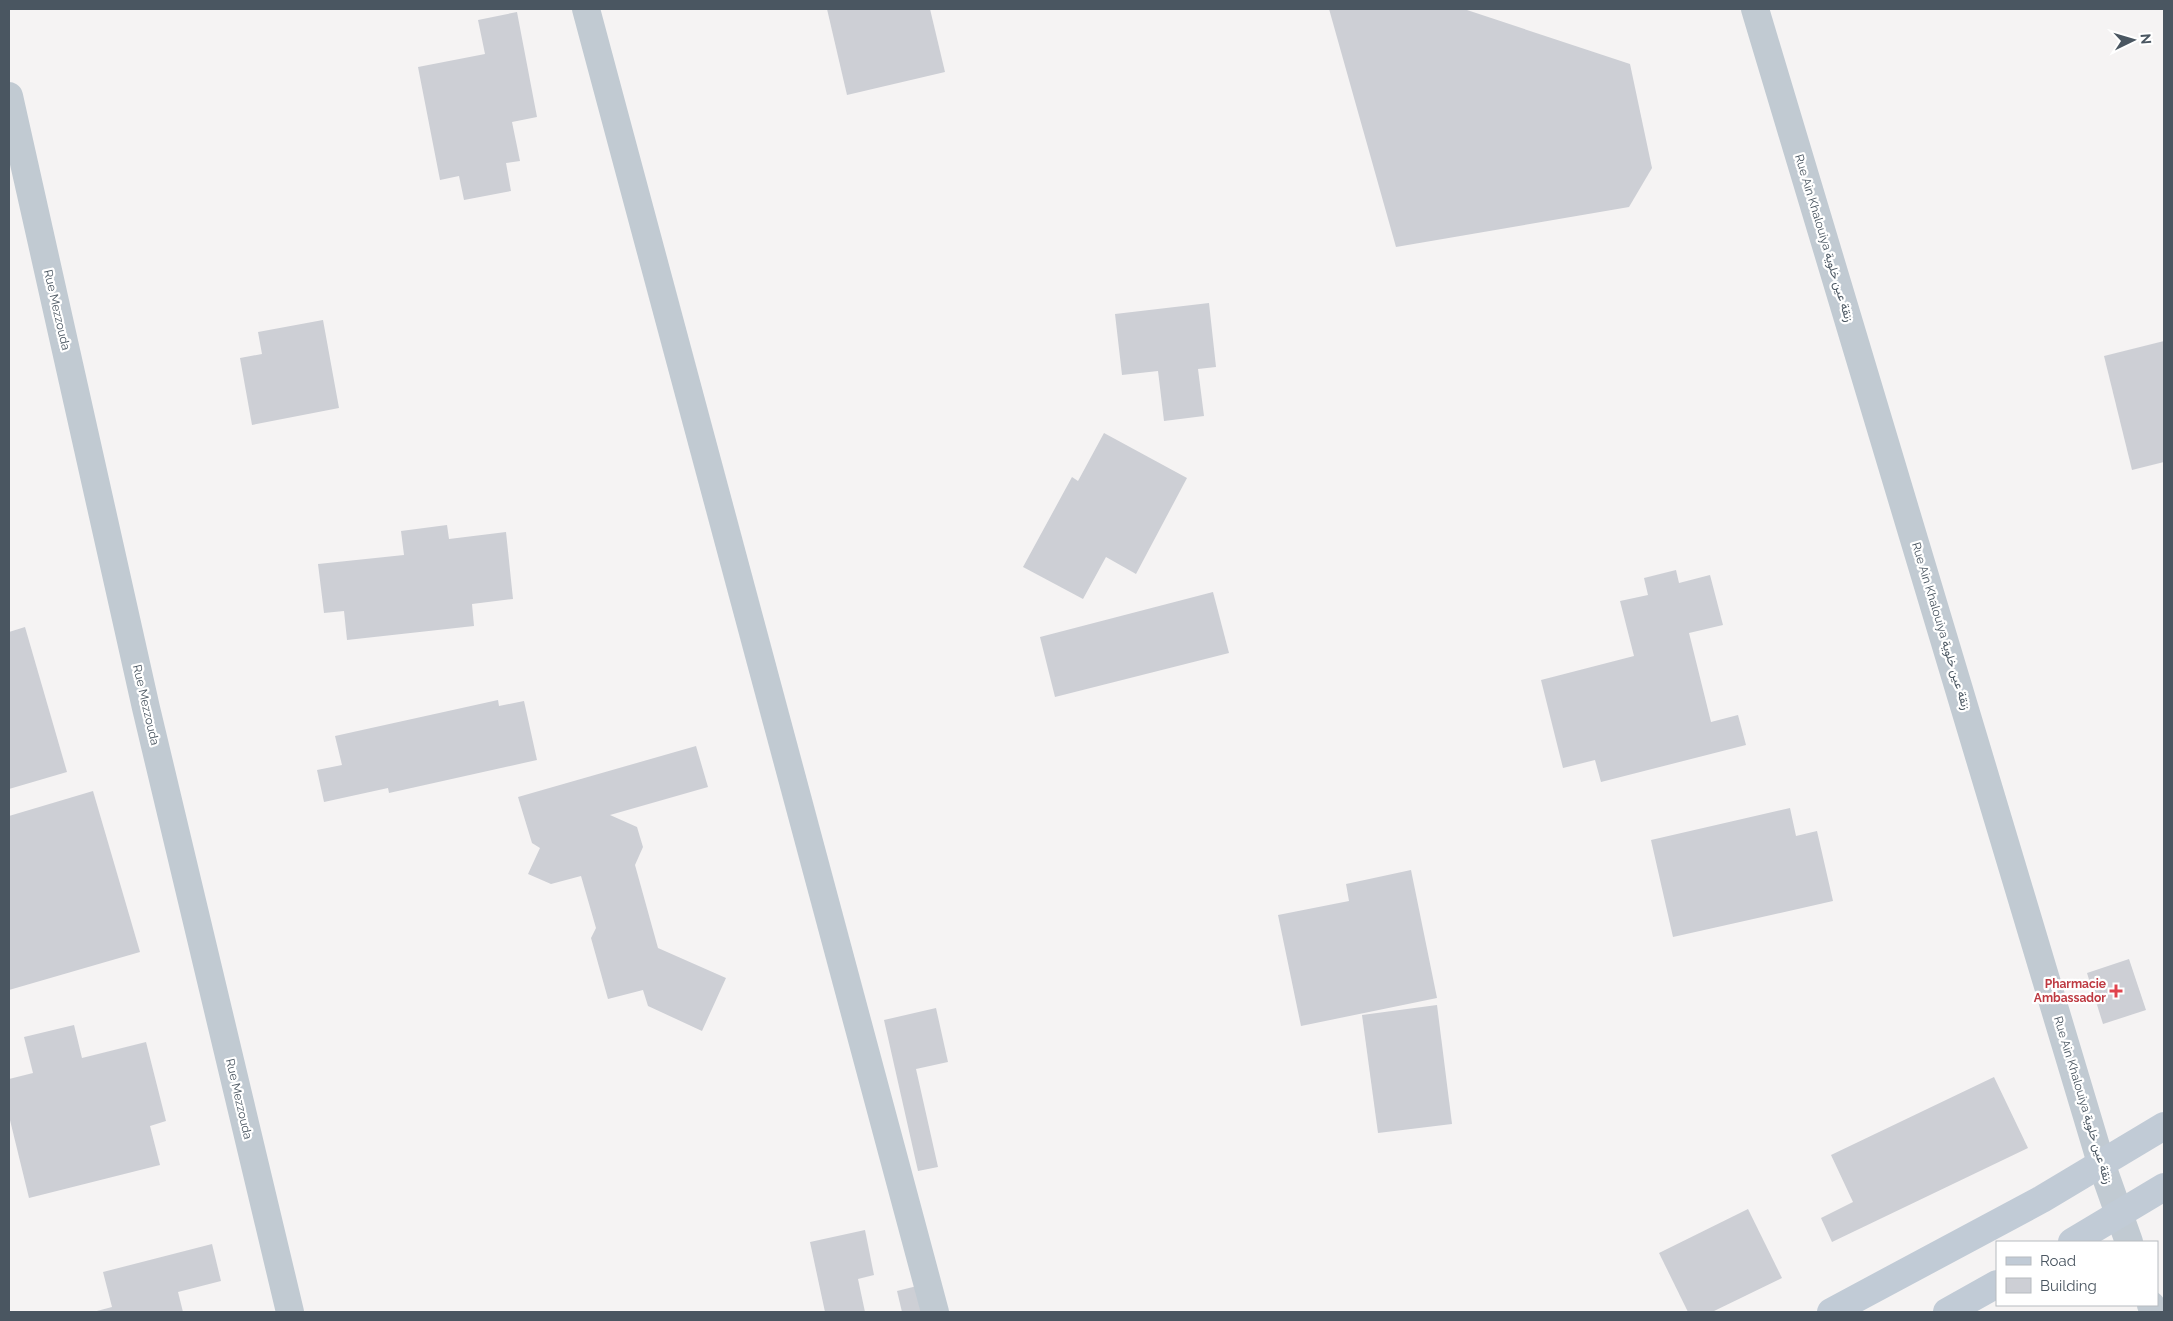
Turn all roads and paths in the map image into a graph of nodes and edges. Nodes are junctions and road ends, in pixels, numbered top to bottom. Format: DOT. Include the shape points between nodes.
graph roads {
  1 [pos="586,9"];
  2 [pos="1756,9"];
  3 [pos="9,96"];
  4 [pos="2164,1126"];
  5 [pos="2101,1163"];
  6 [pos="2164,1187"];
  7 [pos="2119,1214"];
  8 [pos="2074,1241"];
  9 [pos="2129,1241"];
  10 [pos="1996,1285"];
  11 [pos="290,1312"];
  12 [pos="935,1312"];
  13 [pos="1831,1312"];
  14 [pos="1947,1312"];
  1 -- 12 [label="street"];
  2 -- 5 [label="street, Rue Ain Khalouiya زنقة عين خلوية"];
  3 -- 11 [label="street, Rue Mezzouda" via="146,708"];
  4 -- 5 [label="street"];
  5 -- 7 [label="street, Rue Ain Khalouiya زنقة عين خلوية"];
  5 -- 13 [label="street"];
  6 -- 7 [label="street"];
  7 -- 8 [label="street"];
  7 -- 9 [label="street, Rue Ain Khalouiya زنقة عين خلوية"];
  10 -- 14 [label="street"];
}
